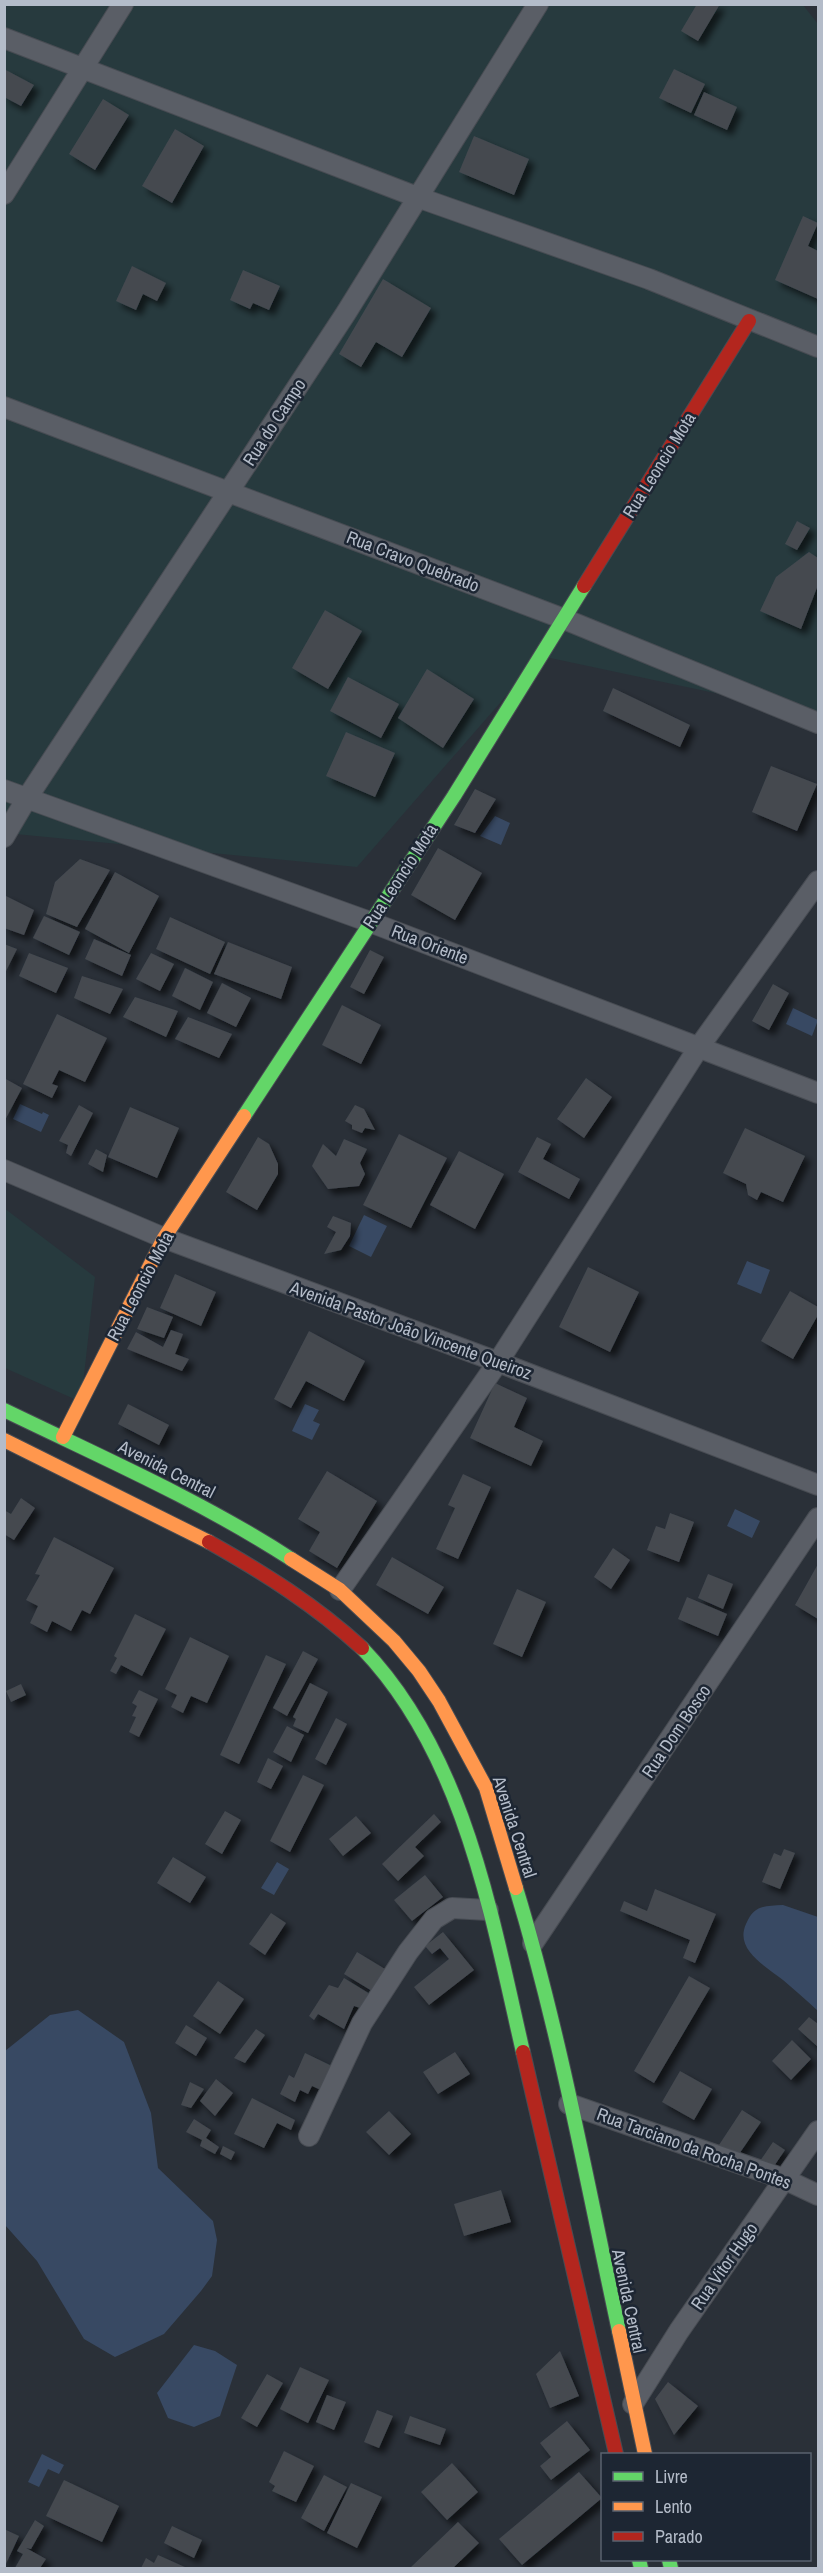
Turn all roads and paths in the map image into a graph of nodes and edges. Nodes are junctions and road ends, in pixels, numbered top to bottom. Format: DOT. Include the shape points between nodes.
graph roads {
  1 [pos="123,4"];
  2 [pos="538,4"];
  3 [pos="4,38"];
  4 [pos="83,69"];
  5 [pos="4,194"];
  6 [pos="417,197"];
  7 [pos="749,321"];
  8 [pos="819,347"];
  9 [pos="4,407"];
  10 [pos="229,491"];
  11 [pos="564,619"];
  12 [pos="819,723"];
  13 [pos="4,790"];
  14 [pos="27,798"];
  15 [pos="4,837"];
  16 [pos="819,881"];
  17 [pos="370,921"];
  18 [pos="699,1047"];
  19 [pos="819,1093"];
  20 [pos="4,1170"];
  21 [pos="164,1238"];
  22 [pos="498,1362"];
  23 [pos="4,1410"];
  24 [pos="63,1437"];
  25 [pos="4,1440"];
  26 [pos="819,1485"];
  27 [pos="819,1518"];
  28 [pos="340,1590"];
  29 [pos="488,1910"];
  30 [pos="533,1943"];
  31 [pos="569,2104"];
  32 [pos="819,2130"];
  33 [pos="309,2136"];
  34 [pos="784,2179"];
  35 [pos="819,2194"];
  36 [pos="633,2404"];
  37 [pos="616,2453"];
  38 [pos="645,2453"];
  1 -- 4 [label="street"];
  2 -- 6 [label="street, Rua do Campo"];
  3 -- 4 [label="street"];
  4 -- 5 [label="street"];
  4 -- 6 [label="street"];
  6 -- 7 [label="street" via="649,279"];
  6 -- 10 [label="street, Rua do Campo"];
  7 -- 8 [label="street"];
  7 -- 11 [label="main road, Rua Leoncio Mota"];
  9 -- 10 [label="street, Rua Cravo Quebrado"];
  10 -- 11 [label="street, Rua Cravo Quebrado"];
  10 -- 14 [label="street, Rua do Campo"];
  11 -- 12 [label="street, Rua Cravo Quebrado"];
  11 -- 17 [label="main road, Rua Leoncio Mota" via="454,796"];
  13 -- 14 [label="street, Rua Oriente"];
  14 -- 15 [label="street, Rua do Campo"];
  14 -- 17 [label="street, Rua Oriente"];
  16 -- 18 [label="street"];
  17 -- 18 [label="street, Rua Oriente"];
  17 -- 21 [label="main road, Rua Leoncio Mota"];
  18 -- 19 [label="street, Rua Oriente"];
  18 -- 22 [label="street"];
  20 -- 21 [label="street, Avenida Pastor João Vincente Queiroz"];
  21 -- 22 [label="street, Avenida Pastor João Vincente Queiroz"];
  21 -- 24 [label="main road, Rua Leoncio Mota"];
  22 -- 26 [label="street, Avenida Pastor João Vincente Queiroz"];
  22 -- 28 [label="street"];
  23 -- 24 [label="main road, Avenida Central"];
  24 -- 28 [label="main road, Avenida Central" via="242,1527"];
  25 -- 29 [label="main road" via="224,1550 281,1584 336,1624 382,1669 428,1734 449,1778"];
  27 -- 30 [label="street, Rua Dom Bosco"];
  28 -- 30 [label="main road, Avenida Central" via="394,1641 439,1701 486,1788"];
  29 -- 33 [label="street" via="452,1908 434,1919 414,1944 362,2023"];
  29 -- 37 [label="main road"];
  30 -- 31 [label="main road, Avenida Central"];
  31 -- 34 [label="street, Rua Tarciano da Rocha Pontes"];
  31 -- 36 [label="main road, Avenida Central"];
  32 -- 34 [label="street, Rua Vitor Hugo"];
  34 -- 35 [label="street, Rua Tarciano da Rocha Pontes"];
  34 -- 36 [label="street, Rua Vitor Hugo"];
  36 -- 38 [label="main road, Avenida Central"];
}
